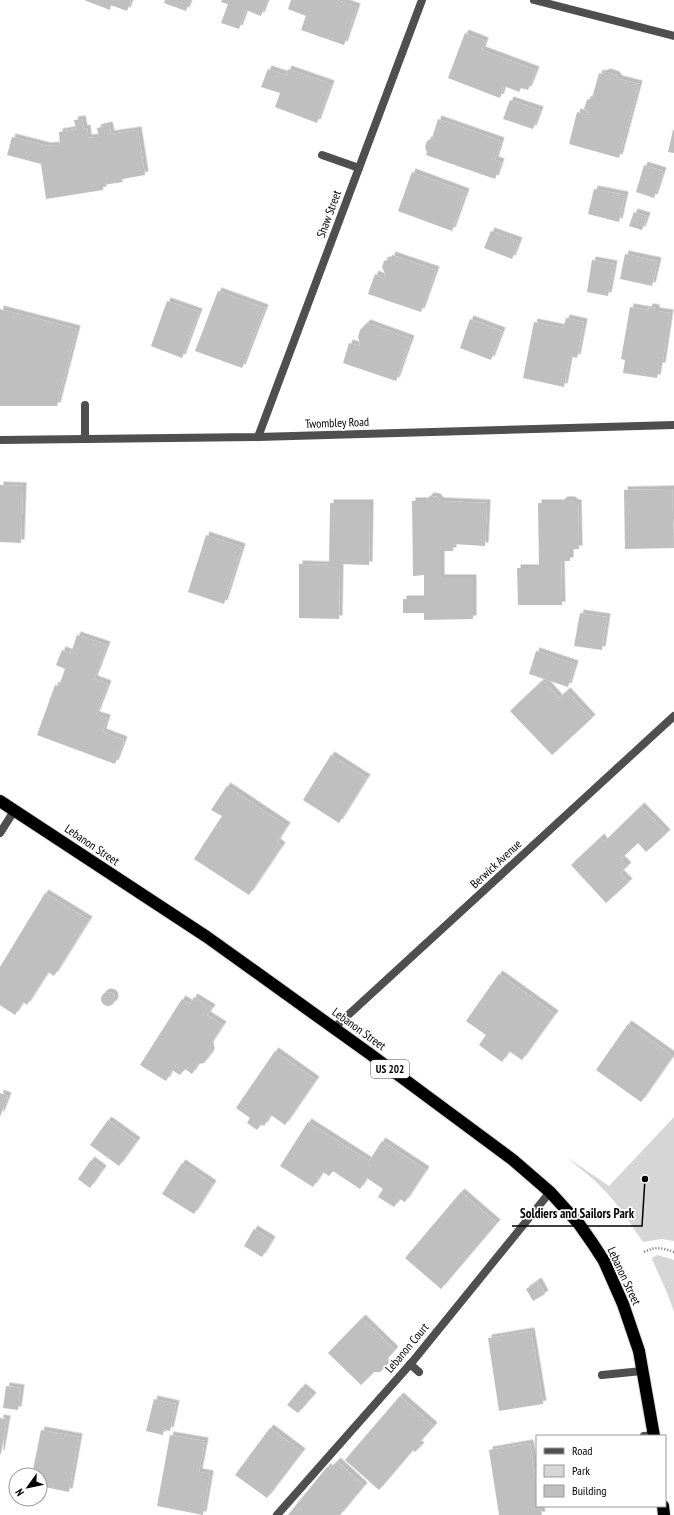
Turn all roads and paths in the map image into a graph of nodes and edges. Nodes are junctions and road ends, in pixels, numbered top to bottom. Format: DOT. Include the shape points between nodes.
graph roads {
  1 [pos="422,0"];
  2 [pos="534,0"];
  3 [pos="674,36"];
  4 [pos="322,155"];
  5 [pos="359,168"];
  6 [pos="85,405"];
  7 [pos="674,426"];
  8 [pos="258,437"];
  9 [pos="85,439"];
  10 [pos="0,440"];
  11 [pos="674,716"];
  12 [pos="0,802"];
  13 [pos="14,811"];
  14 [pos="0,833"];
  15 [pos="334,1028"];
  16 [pos="550,1192"];
  17 [pos="644,1252"];
  18 [pos="674,1252"];
  19 [pos="410,1364"];
  20 [pos="642,1371"];
  21 [pos="419,1372"];
  22 [pos="602,1375"];
  23 [pos="650,1435"];
  24 [pos="277,1515"];
  1 -- 5 [label="street, Shaw Street"];
  2 -- 3 [label="street"];
  4 -- 5 [label="street"];
  5 -- 8 [label="street, Shaw Street"];
  6 -- 9 [label="street"];
  7 -- 8 [label="street, Twombley Road"];
  8 -- 9 [label="street, Twombley Road"];
  9 -- 10 [label="street, Twombley Road"];
  11 -- 15 [label="street, Berwick Avenue"];
  12 -- 13 [label="highway, Lebanon Street / US 202"];
  13 -- 14 [label="street"];
  13 -- 15 [label="highway, Lebanon Street / US 202" via="207,937"];
  15 -- 16 [label="highway, Lebanon Street / US 202" via="513,1160"];
  16 -- 19 [label="street, Lebanon Court"];
  16 -- 20 [label="highway, Lebanon Street / US 202" via="579,1224 604,1261 623,1304"];
  17 -- 18 [label="path" via="656,1247"];
  19 -- 21 [label="street"];
  19 -- 24 [label="street, Lebanon Court"];
  20 -- 22 [label="street"];
  20 -- 23 [label="highway, Lebanon Street / US 202"];
}
